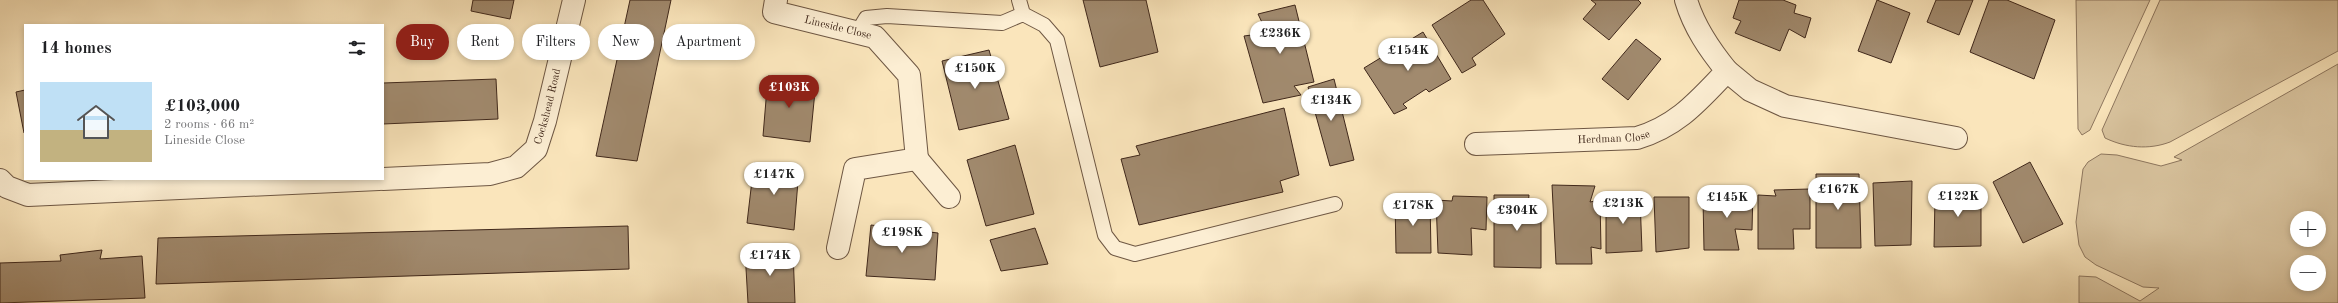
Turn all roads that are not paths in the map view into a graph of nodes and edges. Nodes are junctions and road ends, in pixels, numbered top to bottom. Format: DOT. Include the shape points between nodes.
graph roads {
  1 [pos="574,0"];
  2 [pos="776,0"];
  3 [pos="1019,0"];
  4 [pos="1686,0"];
  5 [pos="1023,14"];
  6 [pos="857,33"];
  7 [pos="1727,71"];
  8 [pos="1956,138"];
  9 [pos="1476,144"];
  10 [pos="917,159"];
  11 [pos="384,179"];
  12 [pos="0,180"];
  13 [pos="357,180"];
  14 [pos="949,197"];
  15 [pos="1335,204"];
  16 [pos="838,248"];
  1 -- 11 [label="street, Cockshead Road" via="536,149 516,167 490,174"];
  2 -- 6 [label="street, Lineside Close" via="774,12"];
  3 -- 5 [label="lane"];
  4 -- 7 [label="street" via="1706,42"];
  5 -- 6 [label="lane" via="1002,23 887,16 866,18"];
  5 -- 15 [label="lane" via="1044,25 1057,40 1105,235 1115,248 1135,254"];
  6 -- 10 [label="street, Lineside Close" via="875,37 909,75"];
  7 -- 8 [label="street" via="1750,90 1785,106"];
  7 -- 9 [label="street, Herdman Close" via="1688,111 1656,132 1637,138"];
  10 -- 14 [label="street"];
  10 -- 16 [label="street" via="855,169"];
  12 -- 13 [label="street" via="8,187 28,195"];
}
